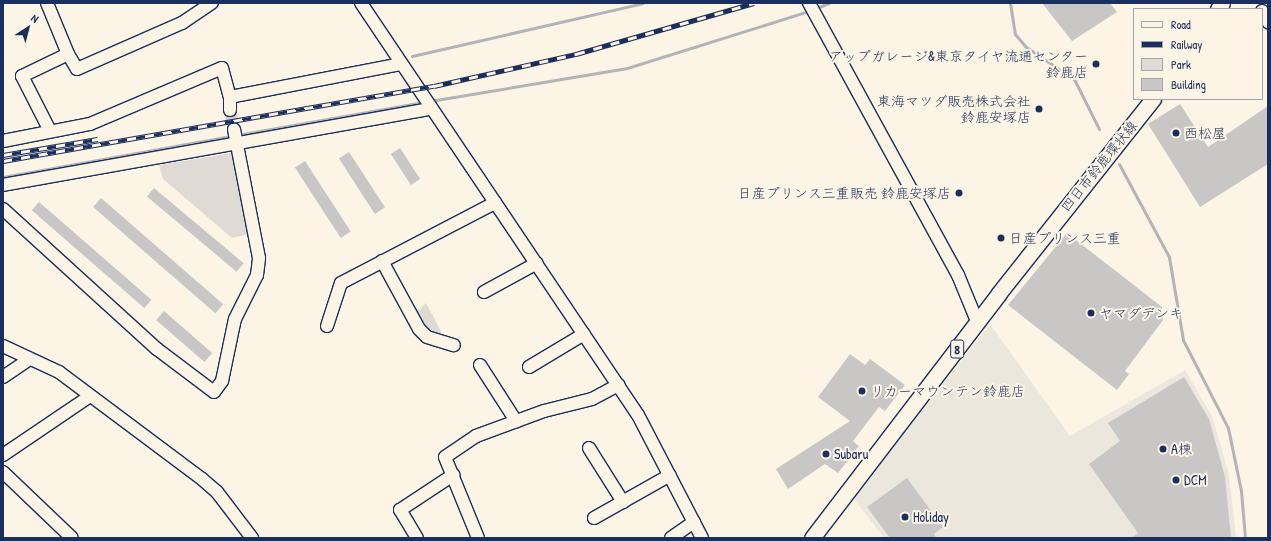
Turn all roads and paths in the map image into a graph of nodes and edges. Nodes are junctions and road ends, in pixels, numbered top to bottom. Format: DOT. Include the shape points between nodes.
graph roads {
  1 [pos="47,3"];
  2 [pos="212,3"];
  3 [pos="361,3"];
  4 [pos="811,7"];
  5 [pos="68,54"];
  6 [pos="401,64"];
  7 [pos="230,97"];
  8 [pos="1152,100"];
  9 [pos="428,104"];
  10 [pos="230,110"];
  11 [pos="50,131"];
  12 [pos="236,136"];
  13 [pos="3,141"];
  14 [pos="3,185"];
  15 [pos="495,203"];
  16 [pos="3,208"];
  17 [pos="382,261"];
  18 [pos="537,263"];
  19 [pos="484,292"];
  20 [pos="977,321"];
  21 [pos="327,326"];
  22 [pos="584,334"];
  23 [pos="454,345"];
  24 [pos="3,346"];
  25 [pos="30,359"];
  26 [pos="480,366"];
  27 [pos="529,367"];
  28 [pos="3,376"];
  29 [pos="618,385"];
  30 [pos="90,396"];
  31 [pos="516,421"];
  32 [pos="589,448"];
  33 [pos="3,455"];
  34 [pos="3,472"];
  35 [pos="453,475"];
  36 [pos="670,475"];
  37 [pos="623,502"];
  38 [pos="594,518"];
  39 [pos="694,522"];
  40 [pos="72,538"];
  41 [pos="252,538"];
  42 [pos="417,538"];
  43 [pos="478,538"];
  44 [pos="671,538"];
  45 [pos="702,538"];
  46 [pos="812,538"];
  1 -- 5 [label="street"];
  2 -- 5 [label="street" via="182,23 77,69"];
  3 -- 6 [label="street"];
  4 -- 20 [label="street" via="958,275"];
  5 -- 11 [label="street" via="22,76"];
  6 -- 7 [label="street"];
  6 -- 9 [label="street"];
  7 -- 10 [label="street"];
  7 -- 11 [label="street" via="222,68 90,124"];
  8 -- 20 [label="main road, 四日市鈴鹿環状線 / 8"];
  9 -- 12 [label="street"];
  9 -- 15 [label="street"];
  11 -- 13 [label="street"];
  12 -- 14 [label="street"];
  12 -- 16 [label="street" via="259,258 257,275 235,319 222,381 214,392 157,349"];
  15 -- 17 [label="street"];
  15 -- 18 [label="street"];
  17 -- 21 [label="street" via="340,283"];
  17 -- 23 [label="street" via="419,329 427,337"];
  18 -- 19 [label="street"];
  18 -- 22 [label="street"];
  20 -- 46 [label="main road, 四日市鈴鹿環状線 / 8"];
  22 -- 27 [label="street"];
  22 -- 29 [label="street"];
  24 -- 25 [label="street"];
  25 -- 28 [label="street"];
  25 -- 30 [label="street" via="59,372"];
  26 -- 31 [label="street"];
  29 -- 31 [label="street" via="592,399"];
  29 -- 36 [label="street"];
  30 -- 33 [label="street"];
  30 -- 41 [label="street" via="202,479"];
  31 -- 35 [label="street" via="476,436 445,457"];
  32 -- 37 [label="street"];
  34 -- 40 [label="street"];
  35 -- 42 [label="street" via="400,510"];
  35 -- 43 [label="street"];
  36 -- 37 [label="street"];
  36 -- 39 [label="street"];
  37 -- 38 [label="street"];
  39 -- 44 [label="street"];
  39 -- 45 [label="street"];
}
